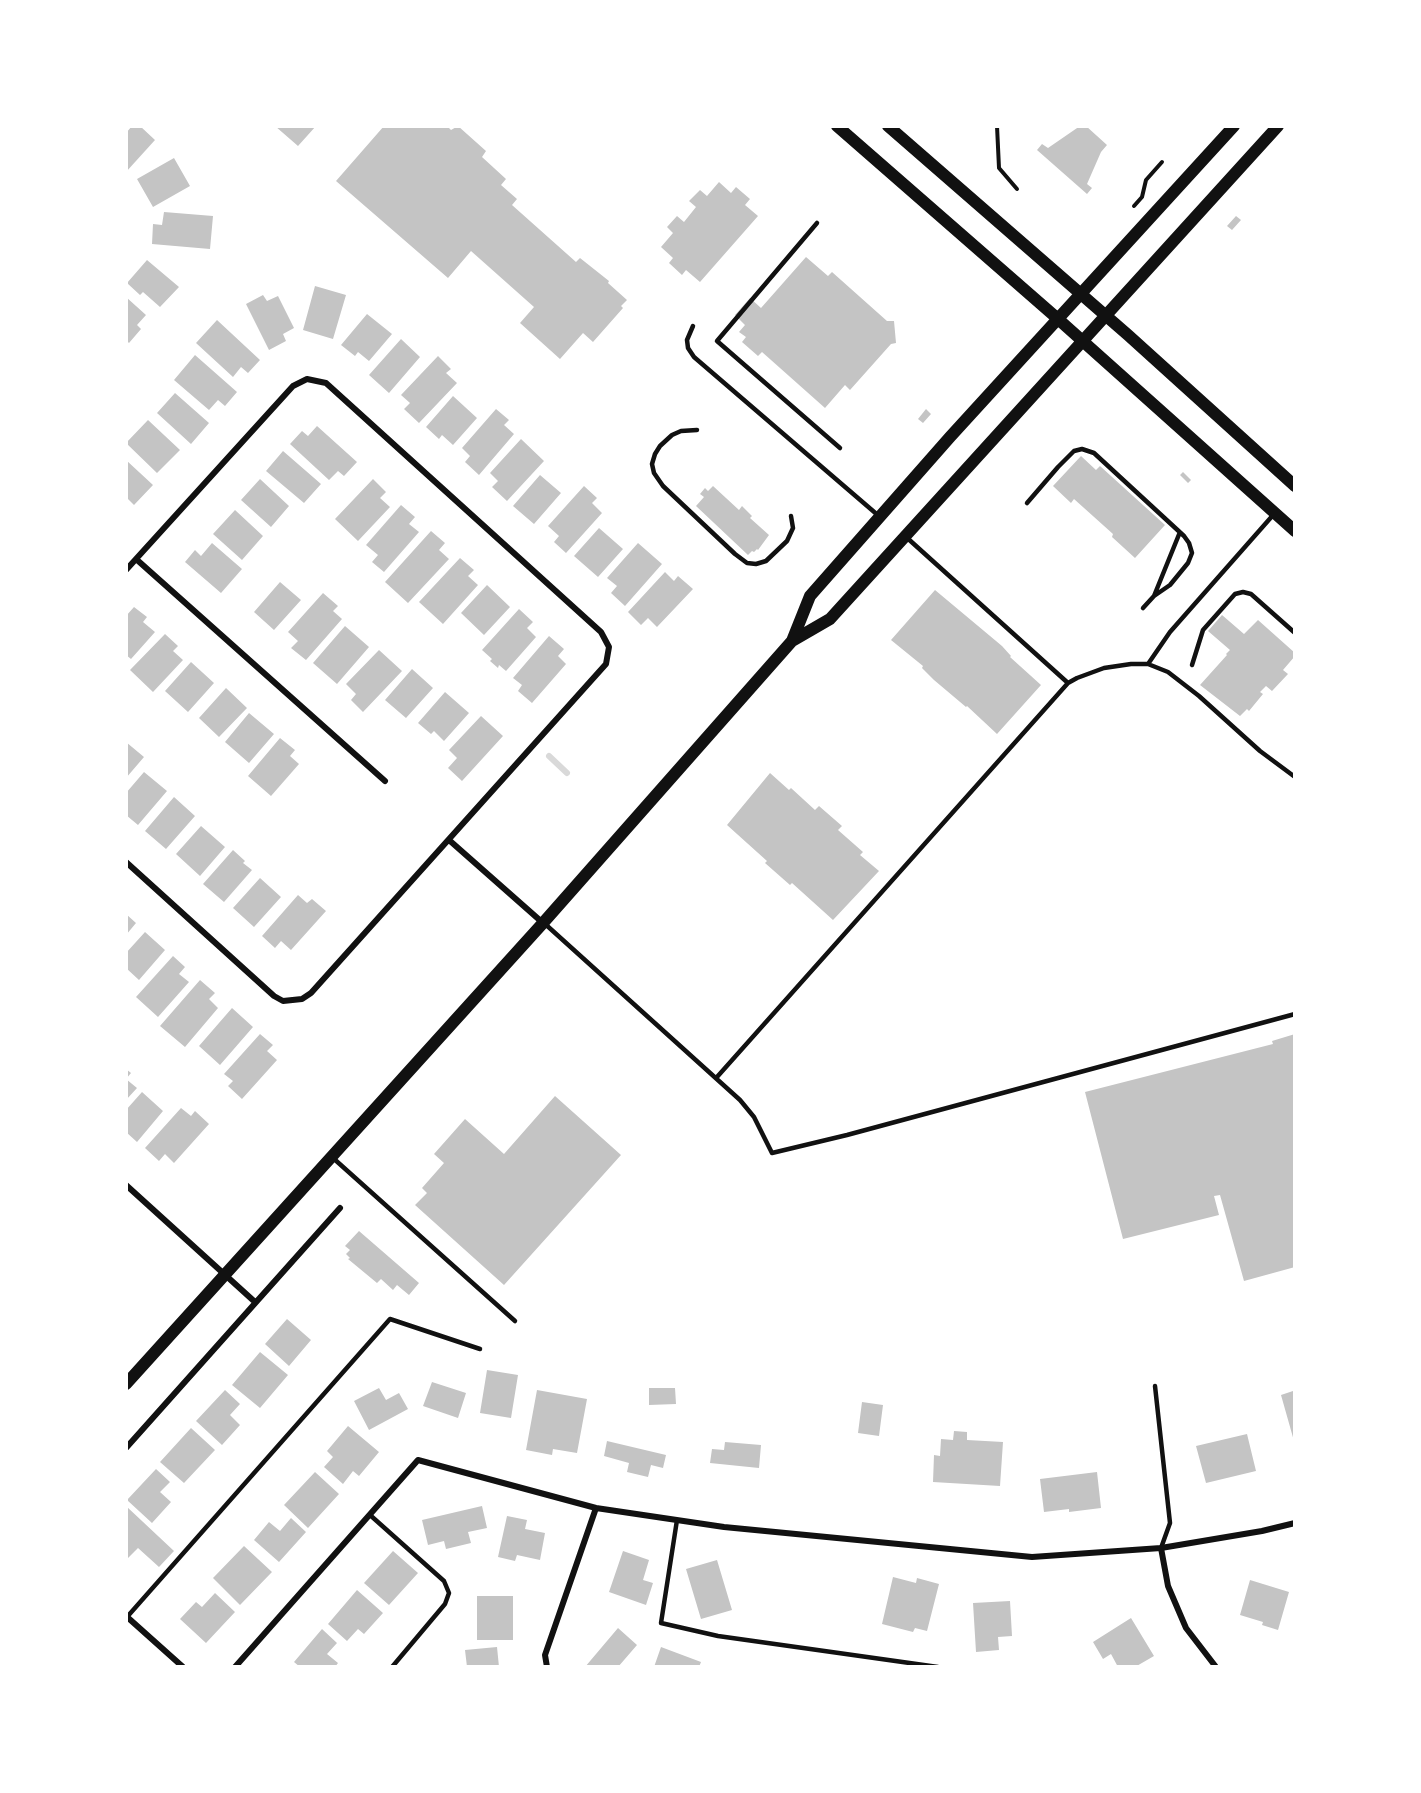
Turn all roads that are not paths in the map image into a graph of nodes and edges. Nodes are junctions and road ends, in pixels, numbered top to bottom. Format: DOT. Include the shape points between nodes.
graph roads {
  1 [pos="837,126"];
  2 [pos="888,126"];
  3 [pos="1234,126"];
  4 [pos="1278,126"];
  5 [pos="817,223"];
  6 [pos="1081,293"];
  7 [pos="1106,316"];
  8 [pos="1058,319"];
  9 [pos="693,326"];
  10 [pos="1083,341"];
  11 [pos="697,430"];
  12 [pos="840,448"];
  13 [pos="1295,486"];
  14 [pos="1027,503"];
  15 [pos="1275,513"];
  16 [pos="791,516"];
  17 [pos="880,517"];
  18 [pos="1295,531"];
  19 [pos="1180,532"];
  20 [pos="905,536"];
  21 [pos="136,559"];
  22 [pos="126,570"];
  23 [pos="1154,596"];
  24 [pos="1143,608"];
  25 [pos="1295,633"];
  26 [pos="792,641"];
  27 [pos="1148,664"];
  28 [pos="1192,665"];
  29 [pos="1068,683"];
  30 [pos="1295,777"];
  31 [pos="385,781"];
  32 [pos="449,840"];
  33 [pos="126,862"];
  34 [pos="543,922"];
  35 [pos="1295,1014"];
  36 [pos="717,1077"];
  37 [pos="331,1156"];
  38 [pos="126,1185"];
  39 [pos="340,1208"];
  40 [pos="225,1275"];
  41 [pos="255,1302"];
  42 [pos="514,1321"];
  43 [pos="480,1349"];
  44 [pos="126,1384"];
  45 [pos="1155,1386"];
  46 [pos="126,1448"];
  47 [pos="596,1508"];
  48 [pos="370,1515"];
  49 [pos="677,1520"];
  50 [pos="1295,1523"];
  51 [pos="1161,1548"];
  52 [pos="127,1617"];
  53 [pos="183,1667"];
  54 [pos="235,1667"];
  55 [pos="392,1667"];
  56 [pos="547,1667"];
  57 [pos="938,1667"];
  58 [pos="1216,1667"];
  1 -- 8 [label="main road"];
  2 -- 6 [label="main road"];
  3 -- 6 [label="main road"];
  4 -- 7 [label="main road"];
  5 -- 12 [label="lane" via="717,340"];
  6 -- 7 [label="main road"];
  6 -- 8 [label="main road"];
  7 -- 10 [label="main road"];
  7 -- 13 [label="main road"];
  8 -- 10 [label="main road"];
  8 -- 17 [label="main road"];
  9 -- 17 [label="lane" via="687,340 694,357"];
  10 -- 15 [label="main road"];
  10 -- 20 [label="main road"];
  11 -- 16 [label="lane" via="681,431 660,446 652,464 654,472 663,486 735,554 747,563 766,561 787,541 793,528"];
  14 -- 19 [label="lane" via="1074,451 1082,449 1094,453"];
  15 -- 18 [label="main road"];
  15 -- 27 [label="lane" via="1170,632"];
  17 -- 26 [label="main road" via="810,596"];
  19 -- 23 [label="lane"];
  19 -- 23 [label="lane" via="1192,553 1188,563 1170,585"];
  20 -- 26 [label="main road" via="830,619"];
  20 -- 29 [label="lane"];
  21 -- 22 [label="street"];
  21 -- 31 [label="street"];
  21 -- 32 [label="street" via="293,386 307,379 326,383 601,632 609,647 606,664"];
  23 -- 24 [label="lane"];
  25 -- 28 [label="lane" via="1251,594 1235,594 1203,630"];
  26 -- 34 [label="main road"];
  27 -- 29 [label="lane" via="1104,668"];
  27 -- 30 [label="lane" via="1179,679"];
  29 -- 36 [label="lane"];
  32 -- 33 [label="street" via="311,993 294,1001 274,996"];
  32 -- 34 [label="street"];
  34 -- 36 [label="lane"];
  34 -- 37 [label="main road"];
  35 -- 36 [label="lane" via="772,1153 754,1118"];
  37 -- 40 [label="main road"];
  37 -- 42 [label="lane"];
  38 -- 40 [label="street"];
  39 -- 41 [label="street"];
  40 -- 41 [label="street"];
  40 -- 44 [label="main road"];
  41 -- 46 [label="street"];
  43 -- 52 [label="lane" via="390,1319"];
  45 -- 51 [label="lane" via="1170,1523"];
  47 -- 48 [label="street" via="418,1460"];
  47 -- 49 [label="street"];
  47 -- 56 [label="street" via="544,1655"];
  48 -- 54 [label="street"];
  48 -- 55 [label="lane" via="444,1581 449,1593 445,1604"];
  49 -- 51 [label="street" via="1032,1557"];
  49 -- 57 [label="lane" via="661,1623 718,1636"];
  50 -- 51 [label="street"];
  51 -- 58 [label="street" via="1168,1586 1186,1628"];
  52 -- 53 [label="street"];
}
